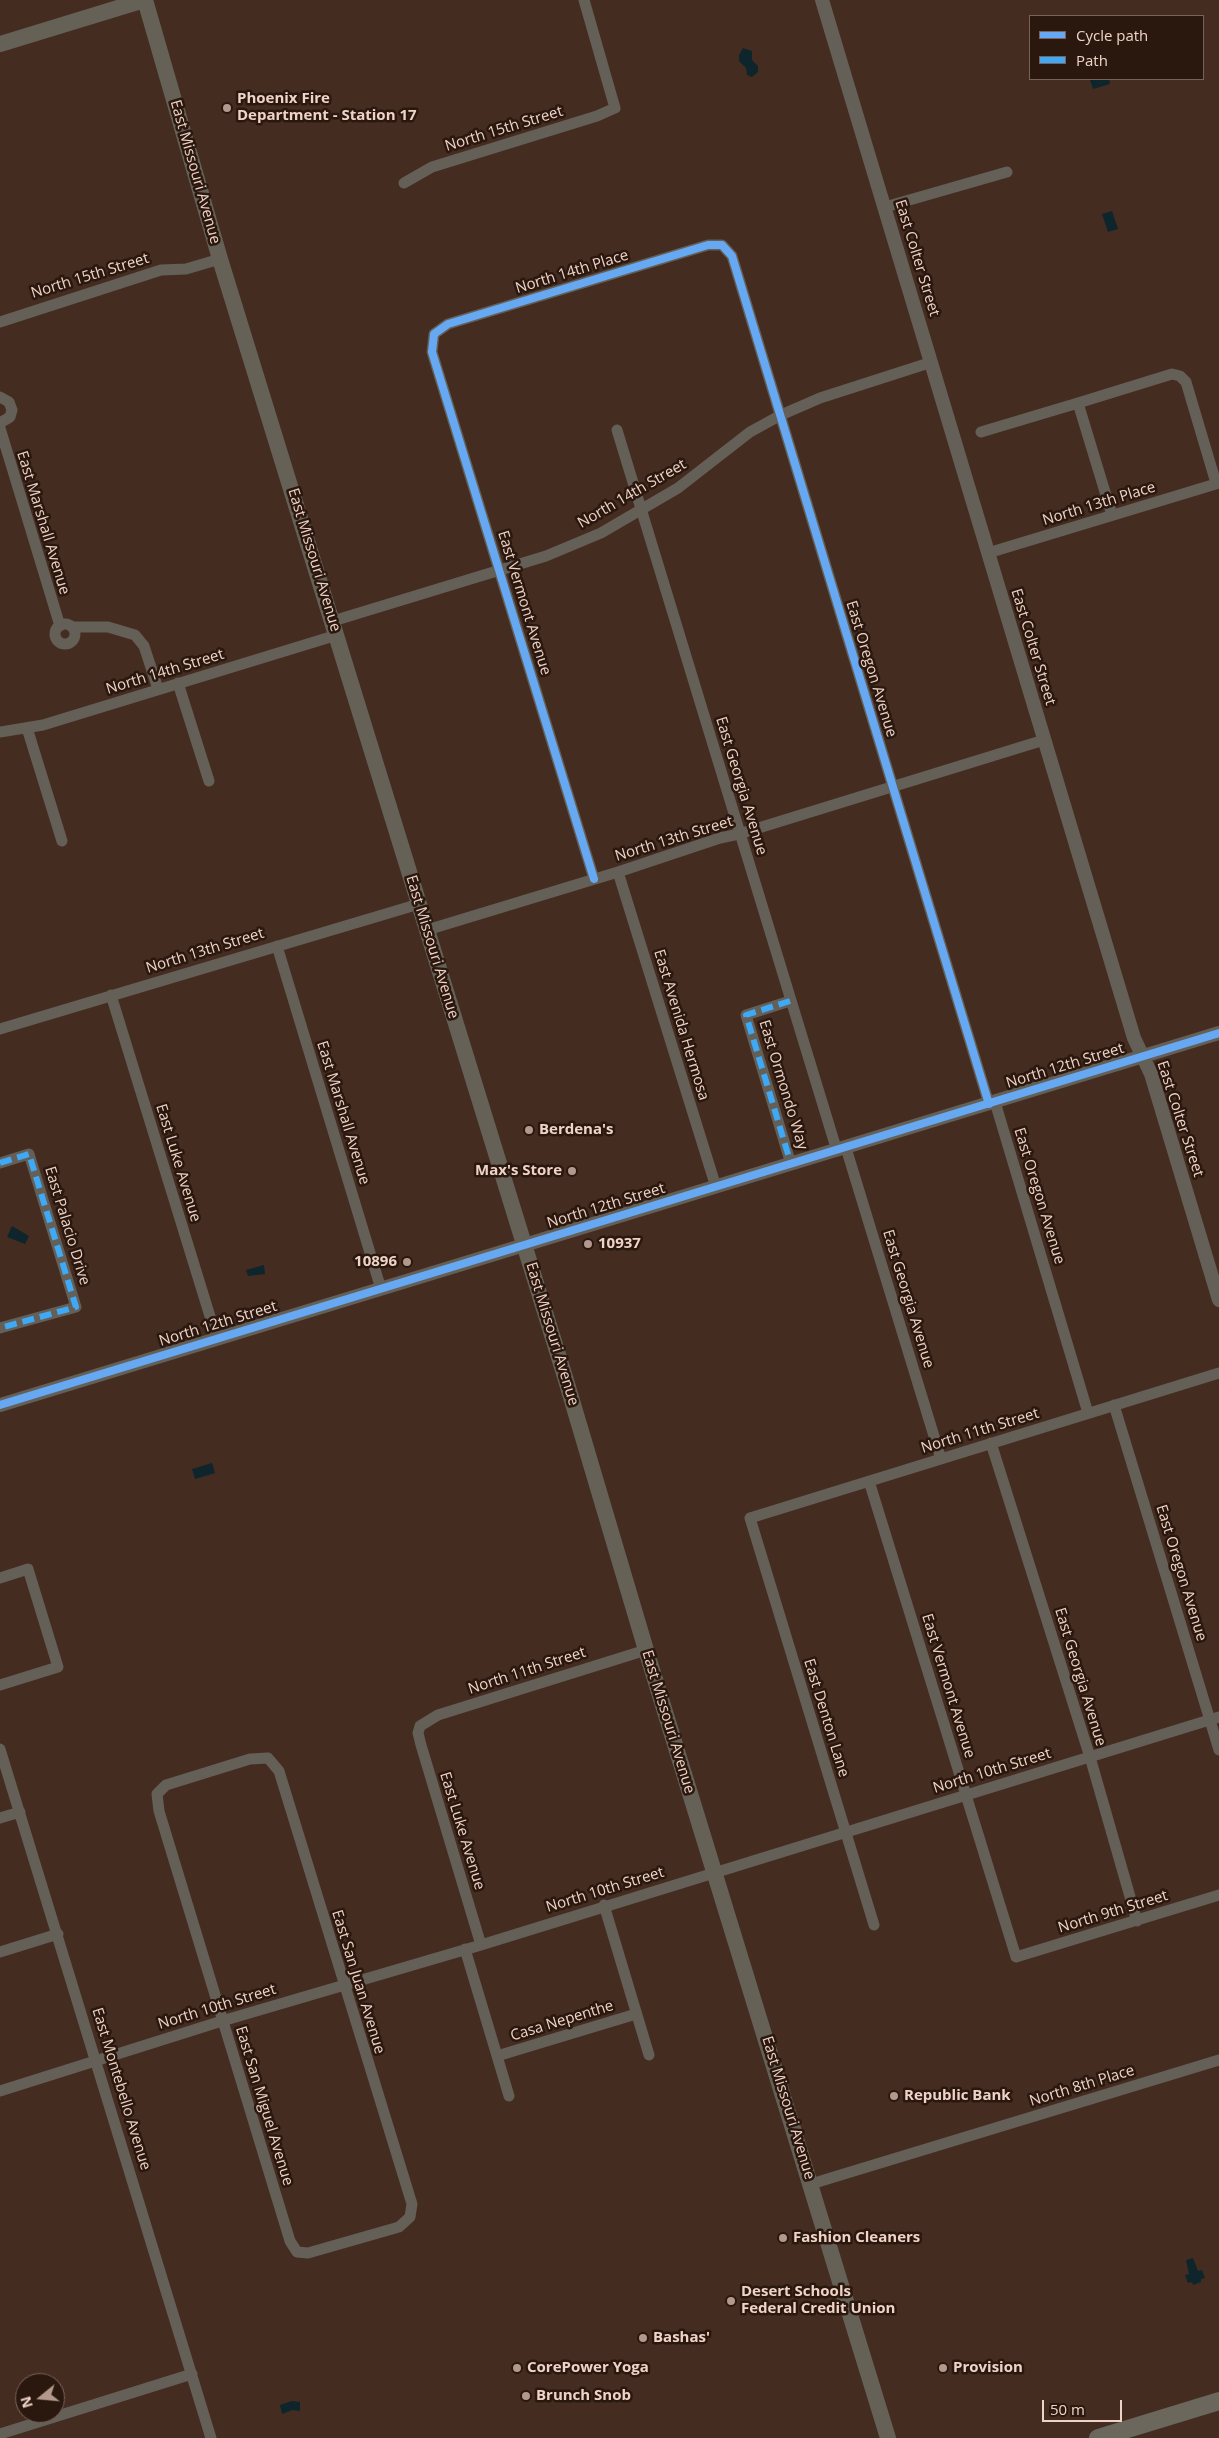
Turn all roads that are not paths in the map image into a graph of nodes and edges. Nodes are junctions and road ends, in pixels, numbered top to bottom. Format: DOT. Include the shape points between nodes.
graph roads {
  1 [pos="144,0"];
  2 [pos="584,0"];
  3 [pos="822,0"];
  4 [pos="0,44"];
  5 [pos="1007,172"];
  6 [pos="404,183"];
  7 [pos="885,207"];
  8 [pos="722,245"];
  9 [pos="220,260"];
  10 [pos="0,322"];
  11 [pos="434,334"];
  12 [pos="932,362"];
  13 [pos="0,398"];
  14 [pos="1078,403"];
  15 [pos="781,415"];
  16 [pos="0,423"];
  17 [pos="0,428"];
  18 [pos="617,430"];
  19 [pos="981,432"];
  20 [pos="1218,483"];
  21 [pos="641,510"];
  22 [pos="1112,515"];
  23 [pos="988,553"];
  24 [pos="500,570"];
  25 [pos="335,628"];
  26 [pos="178,683"];
  27 [pos="158,689"];
  28 [pos="28,728"];
  29 [pos="0,732"];
  30 [pos="1044,740"];
  31 [pos="209,781"];
  32 [pos="892,788"];
  33 [pos="739,834"];
  34 [pos="62,841"];
  35 [pos="618,872"];
  36 [pos="594,879"];
  37 [pos="420,904"];
  38 [pos="427,930"];
  39 [pos="277,946"];
  40 [pos="111,996"];
  41 [pos="790,1001"];
  42 [pos="0,1029"];
  43 [pos="1219,1033"];
  44 [pos="1142,1056"];
  45 [pos="992,1103"];
  46 [pos="842,1149"];
  47 [pos="0,1163"];
  48 [pos="791,1164"];
  49 [pos="716,1187"];
  50 [pos="524,1245"];
  51 [pos="381,1289"];
  52 [pos="1219,1300"];
  53 [pos="0,1328"];
  54 [pos="217,1339"];
  55 [pos="1219,1373"];
  56 [pos="0,1405"];
  57 [pos="1114,1405"];
  58 [pos="1088,1413"];
  59 [pos="991,1443"];
  60 [pos="941,1460"];
  61 [pos="868,1481"];
  62 [pos="750,1518"];
  63 [pos="0,1578"];
  64 [pos="646,1650"];
  65 [pos="0,1685"];
  66 [pos="1214,1719"];
  67 [pos="420,1726"];
  68 [pos="0,1749"];
  69 [pos="1219,1750"];
  70 [pos="1090,1757"];
  71 [pos="157,1794"];
  72 [pos="967,1795"];
  73 [pos="20,1812"];
  74 [pos="0,1818"];
  75 [pos="845,1832"];
  76 [pos="715,1872"];
  77 [pos="1219,1896"];
  78 [pos="604,1905"];
  79 [pos="1136,1920"];
  80 [pos="874,1925"];
  81 [pos="58,1934"];
  82 [pos="481,1945"];
  83 [pos="465,1949"];
  84 [pos="0,1952"];
  85 [pos="1016,1957"];
  86 [pos="344,1985"];
  87 [pos="636,2014"];
  88 [pos="222,2021"];
  89 [pos="648,2055"];
  90 [pos="497,2056"];
  91 [pos="96,2059"];
  92 [pos="1219,2060"];
  93 [pos="0,2091"];
  94 [pos="509,2096"];
  95 [pos="811,2184"];
  96 [pos="298,2252"];
  97 [pos="192,2374"];
  98 [pos="1219,2401"];
  99 [pos="0,2434"];
  100 [pos="211,2438"];
  101 [pos="888,2438"];
  102 [pos="1098,2438"];
  1 -- 4 [label="main road"];
  1 -- 9 [label="main road, East Missouri Avenue"];
  2 -- 6 [label="street, North 15th Street" via="615,108 432,167"];
  3 -- 7 [label="street, East Colter Street"];
  5 -- 7 [label="street"];
  7 -- 12 [label="street, East Colter Street"];
  8 -- 11 [label="street, North 14th Place" via="708,245 448,324"];
  8 -- 15 [label="street, East Oregon Avenue" via="732,256"];
  9 -- 10 [label="street, North 15th Street" via="186,269 161,270 4,318"];
  9 -- 25 [label="main road, East Missouri Avenue"];
  11 -- 24 [label="street, East Vermont Avenue" via="432,352"];
  12 -- 15 [label="street, North 14th Street" via="820,398"];
  12 -- 23 [label="street, East Colter Street"];
  13 -- 16 [label="street" via="9,402 12,410 10,417"];
  14 -- 19 [label="street"];
  14 -- 20 [label="street" via="1172,374 1180,376 1186,382"];
  14 -- 22 [label="street"];
  15 -- 21 [label="street, North 14th Street" via="750,432 678,488"];
  15 -- 32 [label="street, East Oregon Avenue"];
  17 -- 27 [label="street, East Marshall Avenue" via="66,626 108,627 135,635 144,646"];
  18 -- 21 [label="street, East Georgia Avenue"];
  20 -- 22 [label="street, North 13th Place"];
  21 -- 24 [label="street, North 14th Street" via="601,533 546,556"];
  21 -- 33 [label="street, East Georgia Avenue"];
  22 -- 23 [label="street, North 13th Place"];
  23 -- 30 [label="street, East Colter Street"];
  24 -- 25 [label="street, North 14th Street"];
  24 -- 36 [label="street, East Vermont Avenue"];
  25 -- 26 [label="street, North 14th Street"];
  25 -- 37 [label="main road, East Missouri Avenue"];
  26 -- 27 [label="street, North 14th Street"];
  26 -- 31 [label="street"];
  27 -- 28 [label="street, North 14th Street"];
  28 -- 29 [label="street, North 14th Street"];
  28 -- 34 [label="street"];
  30 -- 32 [label="street, North 13th Street"];
  30 -- 44 [label="street, East Colter Street"];
  32 -- 33 [label="street, North 13th Street"];
  32 -- 45 [label="street, East Oregon Avenue"];
  33 -- 35 [label="street, North 13th Street"];
  33 -- 41 [label="street, East Georgia Avenue"];
  35 -- 36 [label="street, North 13th Street"];
  35 -- 49 [label="street, East Avenida Hermosa"];
  36 -- 38 [label="street, North 13th Street"];
  37 -- 38 [label="main road, East Missouri Avenue"];
  37 -- 39 [label="street, North 13th Street"];
  38 -- 50 [label="main road, East Missouri Avenue"];
  39 -- 40 [label="street, North 13th Street"];
  39 -- 51 [label="street, East Marshall Avenue"];
  40 -- 42 [label="street, North 13th Street"];
  40 -- 54 [label="street, East Luke Avenue"];
  41 -- 46 [label="street, East Georgia Avenue"];
  41 -- 48 [label="street, East Ormondo Way" via="746,1015"];
  43 -- 44 [label="street, North 12th Street"];
  44 -- 45 [label="street, North 12th Street"];
  44 -- 52 [label="street, East Colter Street" via="1151,1074"];
  45 -- 46 [label="street, North 12th Street"];
  45 -- 58 [label="street, East Oregon Avenue"];
  46 -- 48 [label="street, North 12th Street"];
  46 -- 60 [label="street, East Georgia Avenue"];
  47 -- 53 [label="street, East Palacio Drive" via="29,1154 76,1307"];
  48 -- 49 [label="street, North 12th Street"];
  49 -- 50 [label="street, North 12th Street"];
  50 -- 51 [label="street, North 12th Street"];
  50 -- 64 [label="main road, East Missouri Avenue"];
  51 -- 54 [label="street, North 12th Street"];
  54 -- 56 [label="street, North 12th Street"];
  55 -- 57 [label="street, North 11th Street"];
  57 -- 58 [label="street, North 11th Street"];
  57 -- 66 [label="street, East Oregon Avenue"];
  58 -- 59 [label="street, North 11th Street"];
  59 -- 60 [label="street, North 11th Street"];
  59 -- 70 [label="street, East Georgia Avenue"];
  60 -- 61 [label="street, North 11th Street"];
  61 -- 62 [label="street, North 11th Street"];
  61 -- 72 [label="street, East Vermont Avenue"];
  62 -- 75 [label="street, East Denton Lane"];
  63 -- 65 [label="street" via="28,1569 58,1667"];
  64 -- 67 [label="street, North 11th Street" via="438,1715"];
  64 -- 76 [label="main road, East Missouri Avenue"];
  66 -- 69 [label="street, East Oregon Avenue"];
  66 -- 70 [label="street, North 10th Street"];
  67 -- 82 [label="street, East Luke Avenue" via="421,1746"];
  68 -- 73 [label="street, East Montebello Avenue"];
  70 -- 72 [label="street, North 10th Street"];
  70 -- 79 [label="street, East Georgia Avenue"];
  71 -- 86 [label="street, East San Juan Avenue" via="166,1785 250,1759 268,1758 279,1771"];
  71 -- 88 [label="street, East San Miguel Avenue" via="159,1811"];
  72 -- 75 [label="street, North 10th Street"];
  72 -- 85 [label="street, East Vermont Avenue"];
  73 -- 74 [label="street"];
  73 -- 81 [label="street, East Montebello Avenue"];
  75 -- 76 [label="street, North 10th Street"];
  75 -- 80 [label="street, East Denton Lane"];
  76 -- 78 [label="street, North 10th Street"];
  76 -- 95 [label="main road, East Missouri Avenue"];
  77 -- 79 [label="street, North 9th Street"];
  78 -- 82 [label="street, North 10th Street"];
  78 -- 87 [label="street, Casa Nepenthe"];
  79 -- 85 [label="street, North 9th Street"];
  81 -- 84 [label="street"];
  81 -- 91 [label="street, East Montebello Avenue"];
  82 -- 83 [label="street, North 10th Street"];
  83 -- 86 [label="street, North 10th Street"];
  83 -- 90 [label="street, Casa Nepenthe"];
  86 -- 88 [label="street, North 10th Street"];
  86 -- 96 [label="street, East San Juan Avenue" via="412,2204 410,2217 399,2227 308,2253"];
  87 -- 89 [label="street, Casa Nepenthe"];
  87 -- 90 [label="street, Casa Nepenthe"];
  88 -- 91 [label="street, North 10th Street"];
  88 -- 96 [label="street, East San Miguel Avenue" via="290,2241"];
  90 -- 94 [label="street, Casa Nepenthe"];
  91 -- 93 [label="street, North 10th Street"];
  91 -- 97 [label="street, East Montebello Avenue"];
  92 -- 95 [label="street, North 8th Place"];
  95 -- 101 [label="main road, East Missouri Avenue"];
  97 -- 99 [label="street"];
  97 -- 100 [label="street, East Montebello Avenue"];
  98 -- 102 [label="main road"];
}
